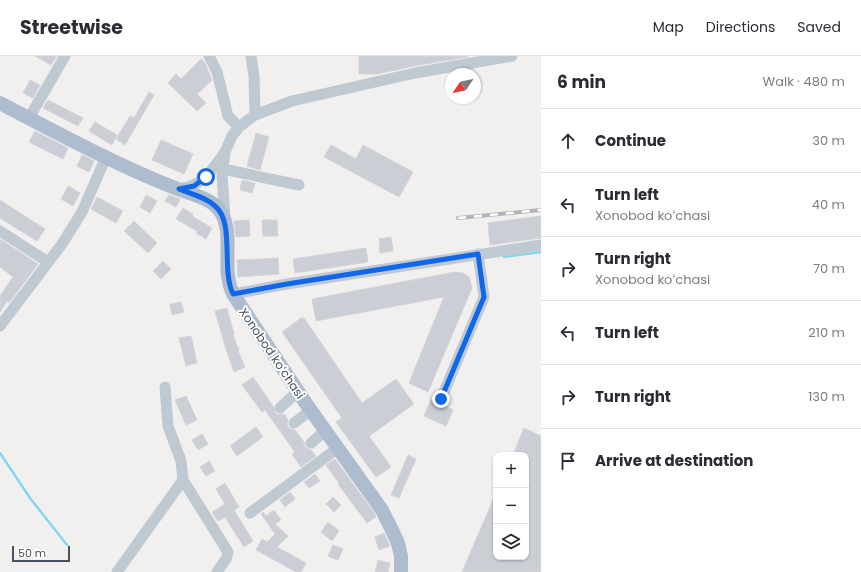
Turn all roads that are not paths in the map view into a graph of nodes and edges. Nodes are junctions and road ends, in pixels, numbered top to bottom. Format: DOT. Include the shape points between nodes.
graph roads {
  1 [pos="65,56"];
  2 [pos="209,56"];
  3 [pos="251,56"];
  4 [pos="512,56"];
  5 [pos="0,103"];
  6 [pos="255,115"];
  7 [pos="29,118"];
  8 [pos="238,127"];
  9 [pos="225,152"];
  10 [pos="106,157"];
  11 [pos="223,169"];
  12 [pos="299,185"];
  13 [pos="179,189"];
  14 [pos="226,227"];
  15 [pos="0,231"];
  16 [pos="541,245"];
  17 [pos="478,254"];
  18 [pos="48,262"];
  19 [pos="233,294"];
  20 [pos="0,326"];
  21 [pos="165,387"];
  22 [pos="298,391"];
  23 [pos="441,399"];
  24 [pos="280,408"];
  25 [pos="310,410"];
  26 [pos="294,423"];
  27 [pos="325,431"];
  28 [pos="311,443"];
  29 [pos="338,448"];
  30 [pos="183,480"];
  31 [pos="250,513"];
  32 [pos="117,572"];
  33 [pos="217,572"];
  34 [pos="401,572"];
  1 -- 7 [label="street"];
  2 -- 8 [label="street" via="217,72 228,116"];
  3 -- 6 [label="street"];
  4 -- 6 [label="street" via="415,73 292,101"];
  5 -- 7 [label="main road, Xonobod koʻchasi"];
  6 -- 8 [label="street"];
  7 -- 10 [label="main road, Xonobod koʻchasi"];
  8 -- 9 [label="street"];
  9 -- 11 [label="street"];
  9 -- 13 [label="street" via="201,182"];
  10 -- 13 [label="main road, Xonobod koʻchasi"];
  10 -- 18 [label="street" via="82,212"];
  11 -- 12 [label="street"];
  11 -- 14 [label="street"];
  13 -- 14 [label="main road, Xonobod koʻchasi" via="216,206"];
  14 -- 19 [label="main road, Xonobod koʻchasi" via="228,277"];
  15 -- 18 [label="street"];
  16 -- 17 [label="street"];
  17 -- 19 [label="street"];
  17 -- 23 [label="street" via="484,297"];
  18 -- 20 [label="street"];
  19 -- 22 [label="main road, Xonobod koʻchasi"];
  21 -- 30 [label="street" via="168,426 181,461"];
  22 -- 24 [label="street"];
  22 -- 25 [label="main road, Xonobod koʻchasi"];
  25 -- 26 [label="street"];
  25 -- 27 [label="main road, Xonobod koʻchasi"];
  27 -- 28 [label="street"];
  27 -- 29 [label="main road, Xonobod koʻchasi"];
  29 -- 31 [label="street"];
  29 -- 34 [label="main road, Xonobod koʻchasi" via="388,521 396,537"];
  30 -- 32 [label="street"];
  30 -- 33 [label="street" via="228,552"];
}
